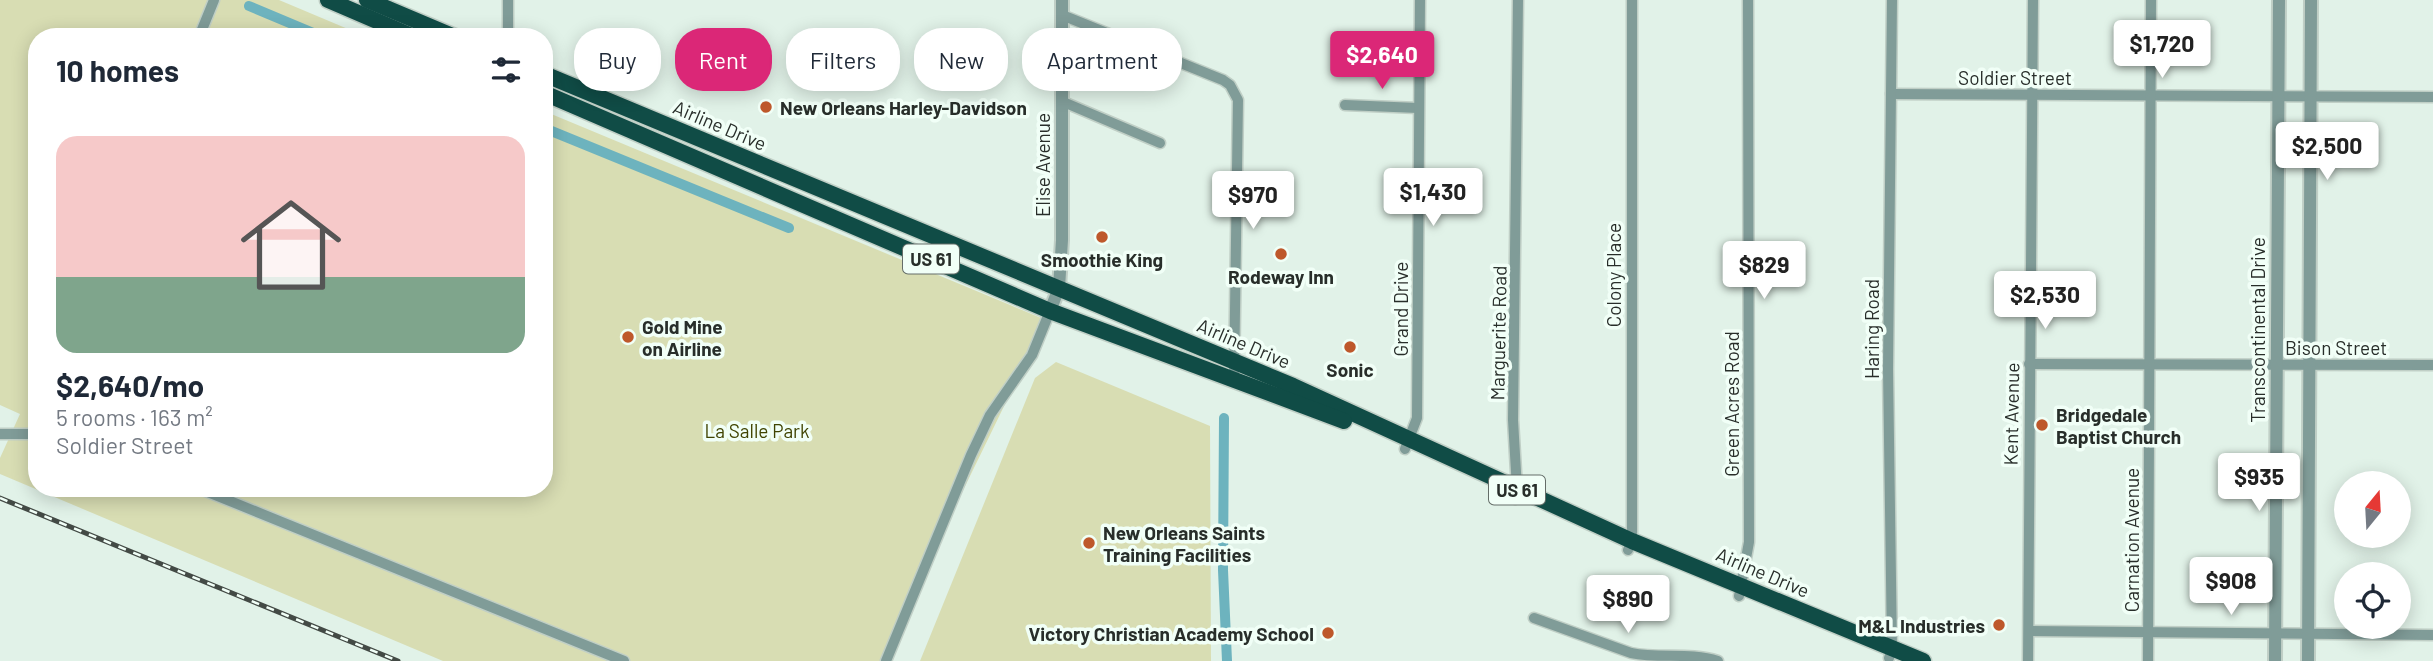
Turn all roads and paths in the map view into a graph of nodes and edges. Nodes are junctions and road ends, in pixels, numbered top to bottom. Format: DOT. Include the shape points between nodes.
graph roads {
  1 [pos="214,0"];
  2 [pos="328,0"];
  3 [pos="367,0"];
  4 [pos="508,0"];
  5 [pos="1062,0"];
  6 [pos="1420,0"];
  7 [pos="1518,0"];
  8 [pos="1632,0"];
  9 [pos="1748,0"];
  10 [pos="1892,0"];
  11 [pos="2033,0"];
  12 [pos="2151,0"];
  13 [pos="2279,0"];
  14 [pos="2311,0"];
  15 [pos="1062,15"];
  16 [pos="203,28"];
  17 [pos="393,28"];
  18 [pos="434,28"];
  19 [pos="508,28"];
  20 [pos="553,78"];
  21 [pos="1891,94"];
  22 [pos="2031,95"];
  23 [pos="2151,95"];
  24 [pos="553,97"];
  25 [pos="2277,97"];
  26 [pos="2311,97"];
  27 [pos="2433,97"];
  28 [pos="1061,101"];
  29 [pos="1345,105"];
  30 [pos="1419,108"];
  31 [pos="1160,143"];
  32 [pos="831,194"];
  33 [pos="821,212"];
  34 [pos="1059,288"];
  35 [pos="1050,311"];
  36 [pos="1236,362"];
  37 [pos="2029,364"];
  38 [pos="2149,365"];
  39 [pos="2276,365"];
  40 [pos="2309,365"];
  41 [pos="2433,365"];
  42 [pos="1234,381"];
  43 [pos="0,434"];
  44 [pos="28,435"];
  45 [pos="1407,444"];
  46 [pos="1516,494"];
  47 [pos="220,497"];
  48 [pos="1630,545"];
  49 [pos="1741,591"];
  50 [pos="1534,618"];
  51 [pos="2433,628"];
  52 [pos="2029,631"];
  53 [pos="2148,632"];
  54 [pos="2275,633"];
  55 [pos="2308,634"];
  56 [pos="2433,635"];
  57 [pos="1892,656"];
  58 [pos="624,661"];
  59 [pos="886,661"];
  60 [pos="1718,661"];
  61 [pos="1923,661"];
  62 [pos="2028,661"];
  63 [pos="2148,661"];
  64 [pos="2275,661"];
  65 [pos="2308,661"];
  1 -- 16 [label="street"];
  2 -- 17 [label="highway"];
  3 -- 18 [label="highway"];
  4 -- 19 [label="street"];
  5 -- 15 [label="street, Elise Avenue"];
  6 -- 30 [label="street, Grand Drive"];
  7 -- 46 [label="street, Marguerite Road"];
  8 -- 48 [label="street, Colony Place"];
  9 -- 49 [label="street, Green Acres Road" via="1749,542"];
  10 -- 21 [label="street, Haring Road"];
  11 -- 22 [label="street, Kent Avenue"];
  12 -- 23 [label="street, Carnation Avenue"];
  13 -- 25 [label="street, Transcontinental Drive"];
  14 -- 26 [label="street"];
  15 -- 28 [label="street, Elise Avenue"];
  15 -- 36 [label="street" via="1223,80 1233,89 1238,100"];
  20 -- 32 [label="highway, Airline Drive / US 61"];
  21 -- 22 [label="street, Soldier Street"];
  21 -- 57 [label="street, Haring Road"];
  22 -- 23 [label="street, Soldier Street"];
  22 -- 37 [label="street, Kent Avenue"];
  23 -- 25 [label="street, Soldier Street"];
  23 -- 38 [label="street, Carnation Avenue"];
  24 -- 33 [label="highway, Airline Drive / US 61"];
  25 -- 26 [label="street, Soldier Street"];
  25 -- 39 [label="street, Transcontinental Drive"];
  26 -- 27 [label="street, Soldier Street"];
  26 -- 40 [label="street"];
  28 -- 31 [label="street"];
  28 -- 34 [label="street, Elise Avenue"];
  29 -- 30 [label="street"];
  30 -- 45 [label="street, Grand Drive" via="1417,418"];
  32 -- 33 [label="highway"];
  32 -- 34 [label="highway, Airline Drive / US 61"];
  33 -- 35 [label="highway, Airline Drive / US 61"];
  34 -- 35 [label="street"];
  34 -- 36 [label="highway, Airline Drive / US 61"];
  35 -- 42 [label="highway, Airline Drive / US 61"];
  35 -- 59 [label="street" via="1026,365 990,415 971,455"];
  36 -- 42 [label="street"];
  36 -- 45 [label="highway, Airline Drive / US 61"];
  37 -- 38 [label="street, Bison Street"];
  37 -- 52 [label="street, Kent Avenue"];
  38 -- 39 [label="street, Bison Street"];
  38 -- 53 [label="street, Carnation Avenue"];
  39 -- 40 [label="street, Bison Street"];
  39 -- 54 [label="street, Transcontinental Drive"];
  40 -- 41 [label="street, Bison Street"];
  40 -- 55 [label="street"];
  42 -- 45 [label="highway, Airline Drive / US 61"];
  43 -- 44 [label="street"];
  45 -- 46 [label="highway, Airline Drive / US 61"];
  46 -- 48 [label="highway, Airline Drive / US 61"];
  47 -- 58 [label="street"];
  48 -- 49 [label="highway, Airline Drive / US 61"];
  49 -- 57 [label="highway, Airline Drive / US 61"];
  50 -- 60 [label="street" via="1631,653"];
  51 -- 56 [label="street"];
  52 -- 53 [label="street"];
  52 -- 62 [label="street, Kent Avenue"];
  53 -- 54 [label="street"];
  53 -- 63 [label="street, Carnation Avenue"];
  54 -- 55 [label="street"];
  54 -- 64 [label="street, Transcontinental Drive"];
  55 -- 56 [label="street"];
  55 -- 65 [label="street"];
  57 -- 61 [label="highway, Airline Drive / US 61"];
}
